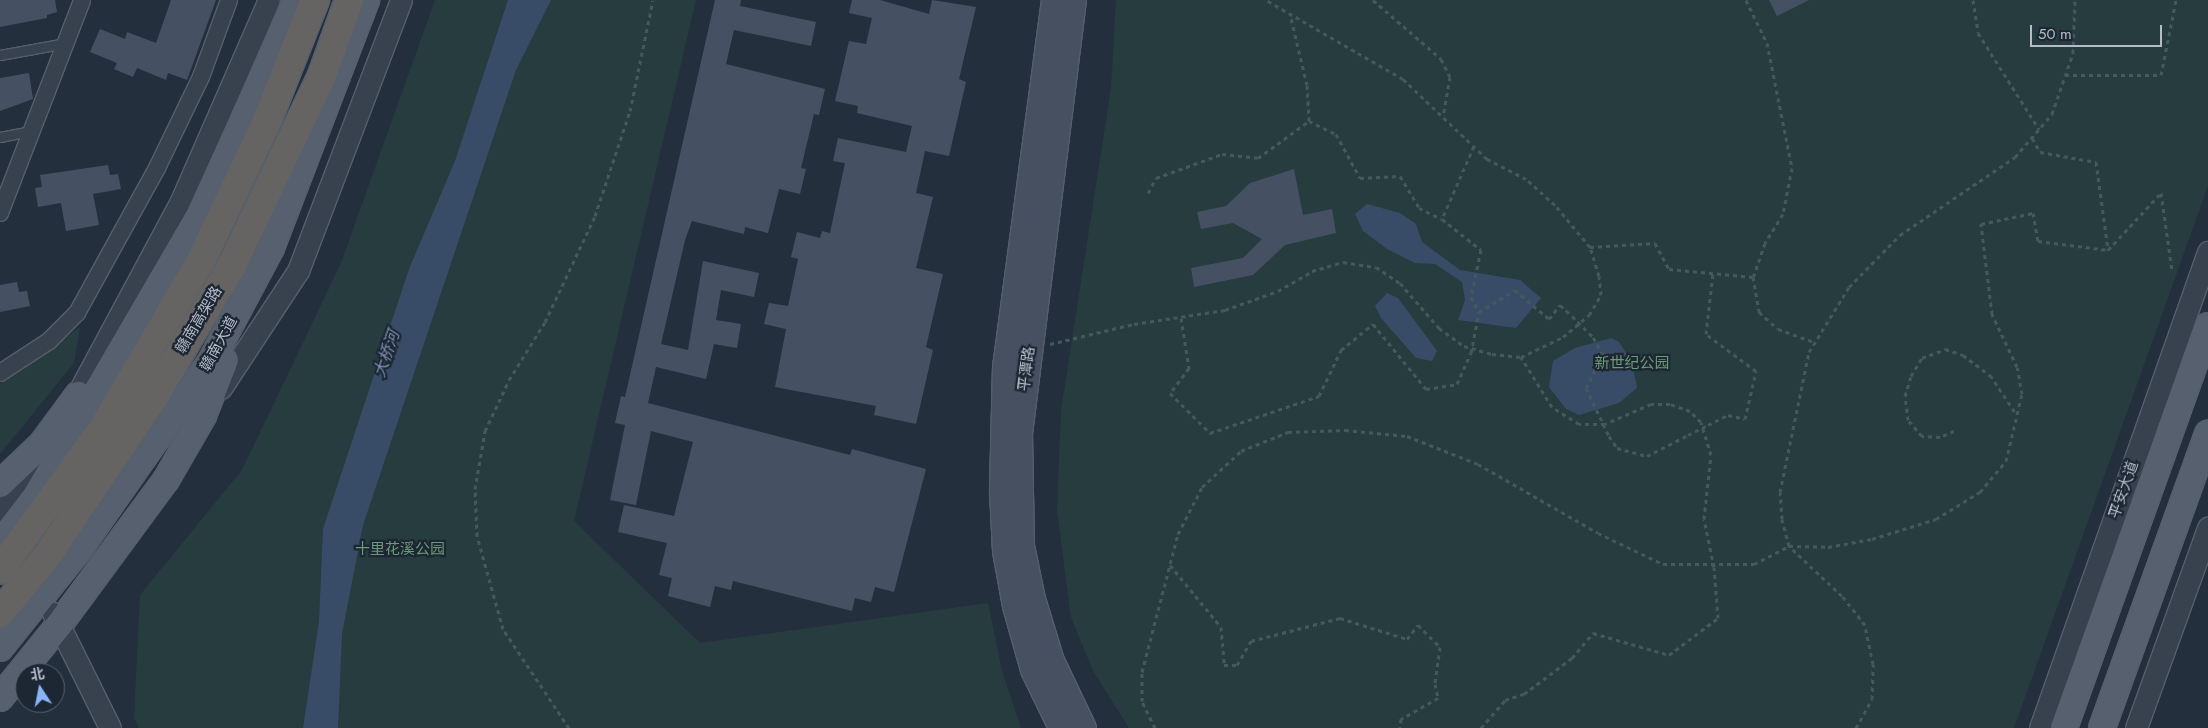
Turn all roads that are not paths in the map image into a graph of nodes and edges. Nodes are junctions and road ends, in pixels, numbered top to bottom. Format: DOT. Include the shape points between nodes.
graph roads {
  1 [pos="82,0"];
  2 [pos="229,0"];
  3 [pos="269,0"];
  4 [pos="297,0"];
  5 [pos="315,0"];
  6 [pos="349,0"];
  7 [pos="366,0"];
  8 [pos="401,0"];
  9 [pos="1054,0"];
  10 [pos="1074,0"];
  11 [pos="66,43"];
  12 [pos="0,55"];
  13 [pos="32,131"];
  14 [pos="0,137"];
  15 [pos="0,213"];
  16 [pos="199,216"];
  17 [pos="271,248"];
  18 [pos="2208,252"];
  19 [pos="2208,326"];
  20 [pos="0,374"];
  21 [pos="76,398"];
  22 [pos="203,416"];
  23 [pos="2208,434"];
  24 [pos="0,484"];
  25 [pos="0,516"];
  26 [pos="2208,528"];
  27 [pos="0,543"];
  28 [pos="2163,557"];
  29 [pos="2201,566"];
  30 [pos="0,570"];
  31 [pos="0,613"];
  32 [pos="56,619"];
  33 [pos="0,648"];
  34 [pos="0,678"];
  35 [pos="0,698"];
  36 [pos="110,728"];
  37 [pos="1061,728"];
  38 [pos="1084,728"];
  39 [pos="2040,728"];
  40 [pos="2064,728"];
  41 [pos="2102,728"];
  42 [pos="2136,728"];
  1 -- 11 [label="street"];
  2 -- 20 [label="street" via="201,77 157,168 77,313 49,341"];
  3 -- 21 [label="street" via="181,201"];
  4 -- 16 [label="main road"];
  5 -- 30 [label="highway, 赣南高架路" via="268,119 201,261 103,428"];
  6 -- 31 [label="highway, 赣南高架路" via="322,75 231,267 152,400 47,556"];
  7 -- 17 [label="main road, 赣南大道"];
  8 -- 22 [label="street" via="298,271"];
  9 -- 37 [label="main road, 平潭路" via="1005,366 1002,492 1005,551 1015,606 1034,670"];
  10 -- 38 [label="main road, 平潭路" via="1020,433 1022,546 1052,662"];
  11 -- 12 [label="lane"];
  11 -- 13 [label="street"];
  13 -- 14 [label="lane"];
  13 -- 15 [label="street"];
  16 -- 21 [label="main road" via="124,333"];
  16 -- 27 [label="main road" via="36,496"];
  17 -- 22 [label="main road"];
  17 -- 33 [label="main road, 赣南大道" via="211,361 154,447 80,548"];
  18 -- 39 [label="street, 平安大道"];
  19 -- 40 [label="main road, 平安大道"];
  21 -- 24 [label="main road" via="42,444"];
  21 -- 25 [label="street"];
  22 -- 32 [label="main road" via="166,480"];
  23 -- 28 [label="main road"];
  26 -- 29 [label="street"];
  28 -- 29 [label="street"];
  28 -- 41 [label="main road"];
  29 -- 42 [label="street"];
  32 -- 34 [label="street"];
  32 -- 35 [label="main road"];
  32 -- 36 [label="street"];
}
